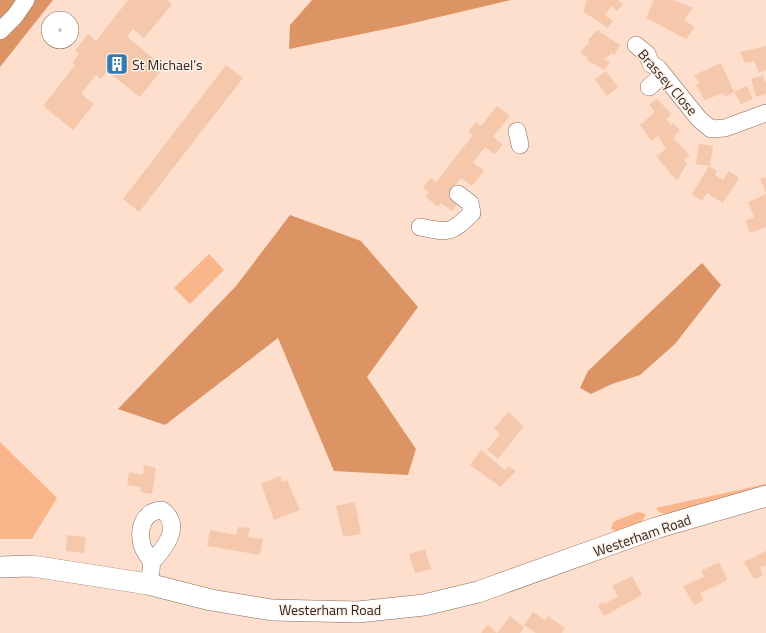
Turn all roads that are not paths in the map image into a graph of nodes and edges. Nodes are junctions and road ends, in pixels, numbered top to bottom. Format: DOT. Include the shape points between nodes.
graph roads {
  1 [pos="26,0"];
  2 [pos="0,31"];
  3 [pos="636,45"];
  4 [pos="663,75"];
  5 [pos="649,87"];
  6 [pos="766,113"];
  7 [pos="458,194"];
  8 [pos="420,227"];
  9 [pos="766,496"];
  10 [pos="152,563"];
  11 [pos="0,567"];
  12 [pos="148,584"];
  1 -- 2 [label="street"];
  3 -- 4 [label="street, Brassey Close" via="647,54 651,64"];
  4 -- 5 [label="street"];
  4 -- 6 [label="street, Brassey Close" via="699,119 711,129 725,128"];
  7 -- 8 [label="street" via="470,203 476,215 455,229 444,232"];
  9 -- 12 [label="main road, Westerham Road" via="656,528 491,588 424,605 358,612 272,610 211,600"];
  10 -- 12 [label="street"];
  11 -- 12 [label="main road, Westerham Road" via="32,566"];
}
